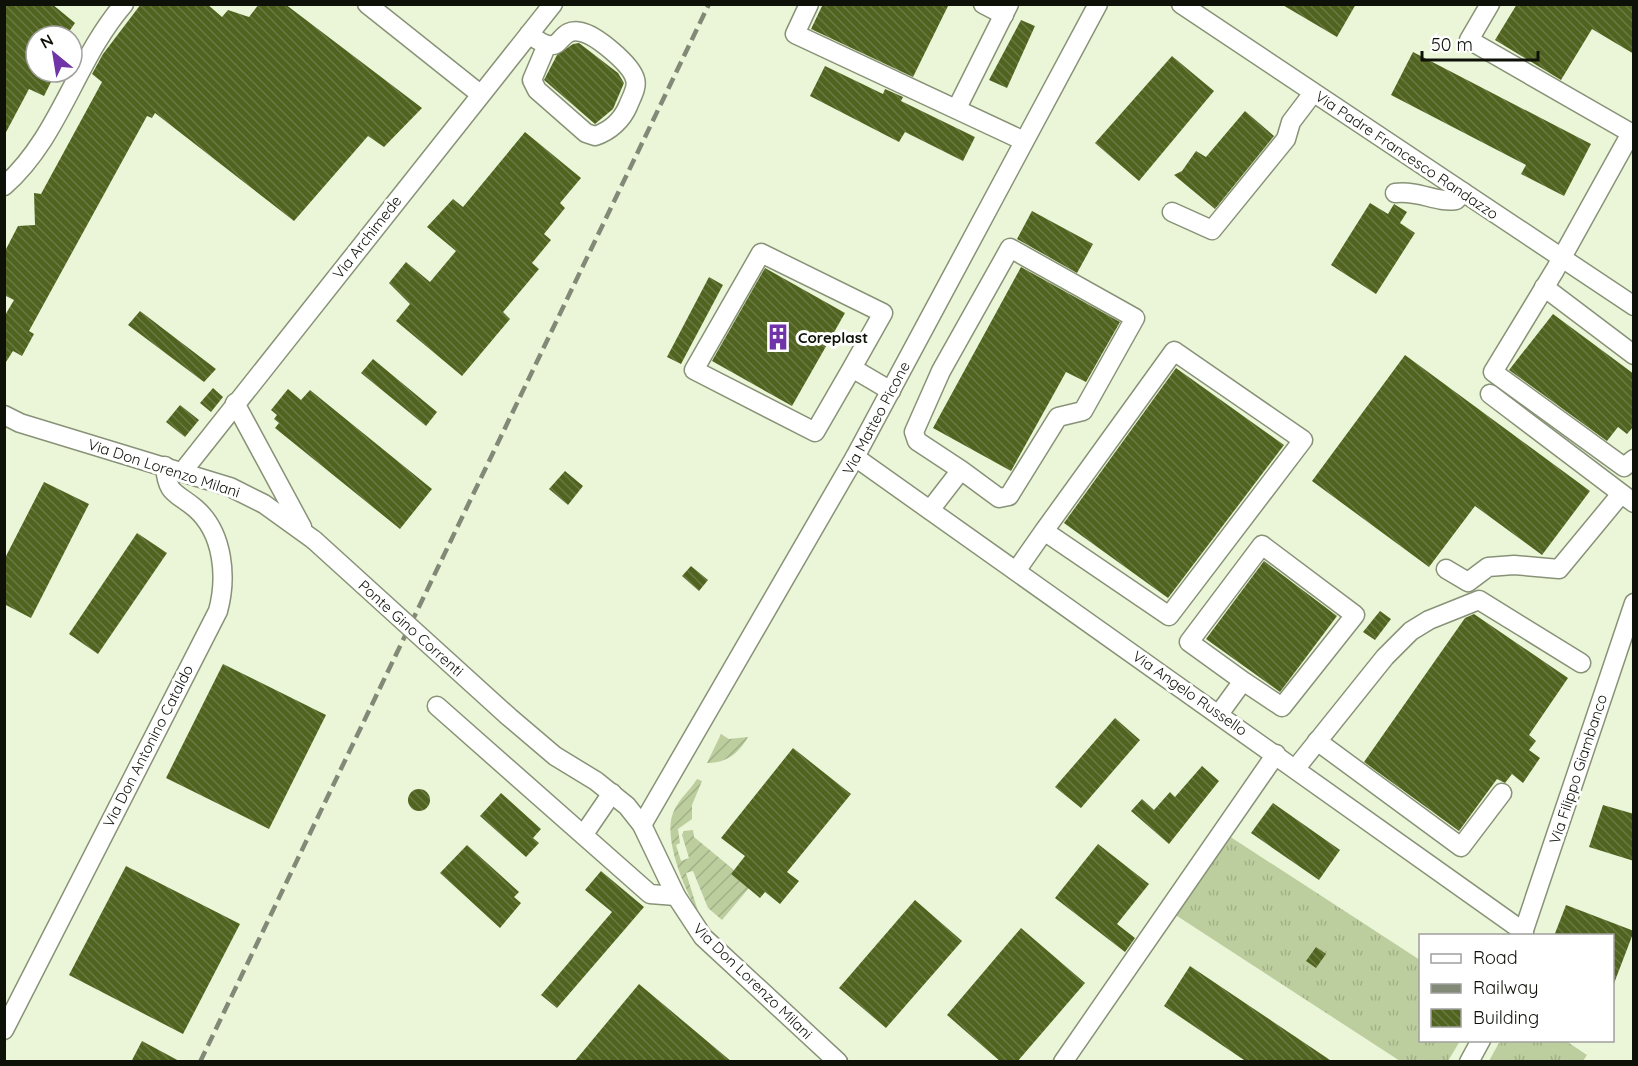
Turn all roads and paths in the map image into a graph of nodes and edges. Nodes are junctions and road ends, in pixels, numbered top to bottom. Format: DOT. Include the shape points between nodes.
graph roads {
  1 [pos="124,4"];
  2 [pos="367,4"];
  3 [pos="553,4"];
  4 [pos="809,4"];
  5 [pos="983,4"];
  6 [pos="1098,4"];
  7 [pos="1181,4"];
  8 [pos="1491,4"];
  9 [pos="1006,10"];
  10 [pos="530,34"];
  11 [pos="546,47"];
  12 [pos="1313,93"];
  13 [pos="480,94"];
  14 [pos="957,108"];
  15 [pos="1632,131"];
  16 [pos="1024,141"];
  17 [pos="4,163"];
  18 [pos="22,170"];
  19 [pos="4,186"];
  20 [pos="1463,192"];
  21 [pos="1395,193"];
  22 [pos="1172,212"];
  23 [pos="1562,258"];
  24 [pos="1544,287"];
  25 [pos="1634,306"];
  26 [pos="1634,355"];
  27 [pos="852,368"];
  28 [pos="891,391"];
  29 [pos="1490,394"];
  30 [pos="236,403"];
  31 [pos="4,415"];
  32 [pos="855,457"];
  33 [pos="1634,459"];
  34 [pos="165,466"];
  35 [pos="961,470"];
  36 [pos="183,471"];
  37 [pos="1627,498"];
  38 [pos="930,510"];
  39 [pos="1044,531"];
  40 [pos="309,535"];
  41 [pos="1446,569"];
  42 [pos="1016,571"];
  43 [pos="1634,603"];
  44 [pos="1581,663"];
  45 [pos="1243,681"];
  46 [pos="437,706"];
  47 [pos="1219,714"];
  48 [pos="508,716"];
  49 [pos="1317,741"];
  50 [pos="1276,754"];
  51 [pos="1296,768"];
  52 [pos="612,793"];
  53 [pos="1502,793"];
  54 [pos="642,825"];
  55 [pos="584,834"];
  56 [pos="676,897"];
  57 [pos="1523,934"];
  58 [pos="4,1030"];
  59 [pos="1480,1042"];
  60 [pos="838,1062"];
  61 [pos="1063,1062"];
  62 [pos="1469,1062"];
  1 -- 18 [label="street" via="85,58 59,112"];
  2 -- 13 [label="street"];
  3 -- 10 [label="street, Via Archimede"];
  4 -- 14 [label="street" via="795,34"];
  5 -- 9 [label="street"];
  6 -- 16 [label="street, Via Matteo Picone"];
  7 -- 12 [label="street, Via Padre Francesco Randazzo"];
  8 -- 15 [label="street" via="1469,40"];
  9 -- 14 [label="street"];
  10 -- 11 [label="street"];
  10 -- 13 [label="street, Via Archimede"];
  11 -- 11 [label="street" via="569,33 584,32 620,57 631,70 636,82 627,110 606,133 586,133 537,90 532,80"];
  12 -- 20 [label="street, Via Padre Francesco Randazzo"];
  12 -- 22 [label="street" via="1291,122 1286,139 1212,230"];
  13 -- 30 [label="street, Via Archimede"];
  14 -- 16 [label="street"];
  15 -- 23 [label="street"];
  16 -- 28 [label="street, Via Matteo Picone"];
  17 -- 18 [label="street"];
  18 -- 19 [label="street"];
  20 -- 21 [label="street" via="1456,200 1447,201 1413,191"];
  20 -- 23 [label="street, Via Padre Francesco Randazzo"];
  23 -- 24 [label="street"];
  23 -- 25 [label="street, Via Padre Francesco Randazzo"];
  24 -- 26 [label="street"];
  24 -- 33 [label="street" via="1494,372 1624,467"];
  27 -- 27 [label="street" via="883,313 762,253 694,370 815,432"];
  27 -- 28 [label="street"];
  28 -- 32 [label="street, Via Matteo Picone"];
  29 -- 37 [label="street"];
  30 -- 36 [label="street, Via Archimede"];
  30 -- 40 [label="street"];
  31 -- 34 [label="street, Via Don Lorenzo Milani"];
  32 -- 38 [label="street, Via Angelo Russello"];
  32 -- 54 [label="street, Via Matteo Picone"];
  34 -- 36 [label="street, Via Don Lorenzo Milani"];
  34 -- 58 [label="street, Via Don Antonino Cataldo" via="166,482 172,493 196,509 216,537 223,591 218,611"];
  35 -- 35 [label="street" via="917,441 914,432 941,371 1010,248 1135,318 1083,411 1058,417 1010,496 999,498"];
  35 -- 38 [label="street"];
  36 -- 40 [label="street, Via Don Lorenzo Milani" via="264,504"];
  37 -- 41 [label="street" via="1559,569 1488,567 1468,582"];
  38 -- 42 [label="street, Via Angelo Russello"];
  39 -- 39 [label="street" via="1169,616 1303,440 1174,351"];
  39 -- 42 [label="street"];
  40 -- 48 [label="street, Ponte Gino Correnti, bridge"];
  42 -- 47 [label="street, Via Angelo Russello"];
  43 -- 57 [label="street, Via Filippo Giambanco"];
  44 -- 49 [label="street" via="1479,600 1411,631"];
  45 -- 45 [label="street" via="1282,707 1355,615 1262,545 1190,642"];
  45 -- 47 [label="street"];
  46 -- 55 [label="street"];
  47 -- 50 [label="street, Via Angelo Russello"];
  48 -- 52 [label="street, Via Don Lorenzo Milani" via="555,756"];
  49 -- 51 [label="street"];
  49 -- 53 [label="street" via="1461,847"];
  50 -- 51 [label="street, Via Angelo Russello"];
  50 -- 61 [label="street"];
  51 -- 57 [label="street, Via Angelo Russello"];
  52 -- 54 [label="street, Via Don Lorenzo Milani"];
  52 -- 55 [label="street"];
  54 -- 56 [label="street, Via Don Lorenzo Milani"];
  55 -- 56 [label="street" via="651,894"];
  56 -- 60 [label="street, Via Don Lorenzo Milani" via="703,937"];
  59 -- 62 [label="street"];
}
